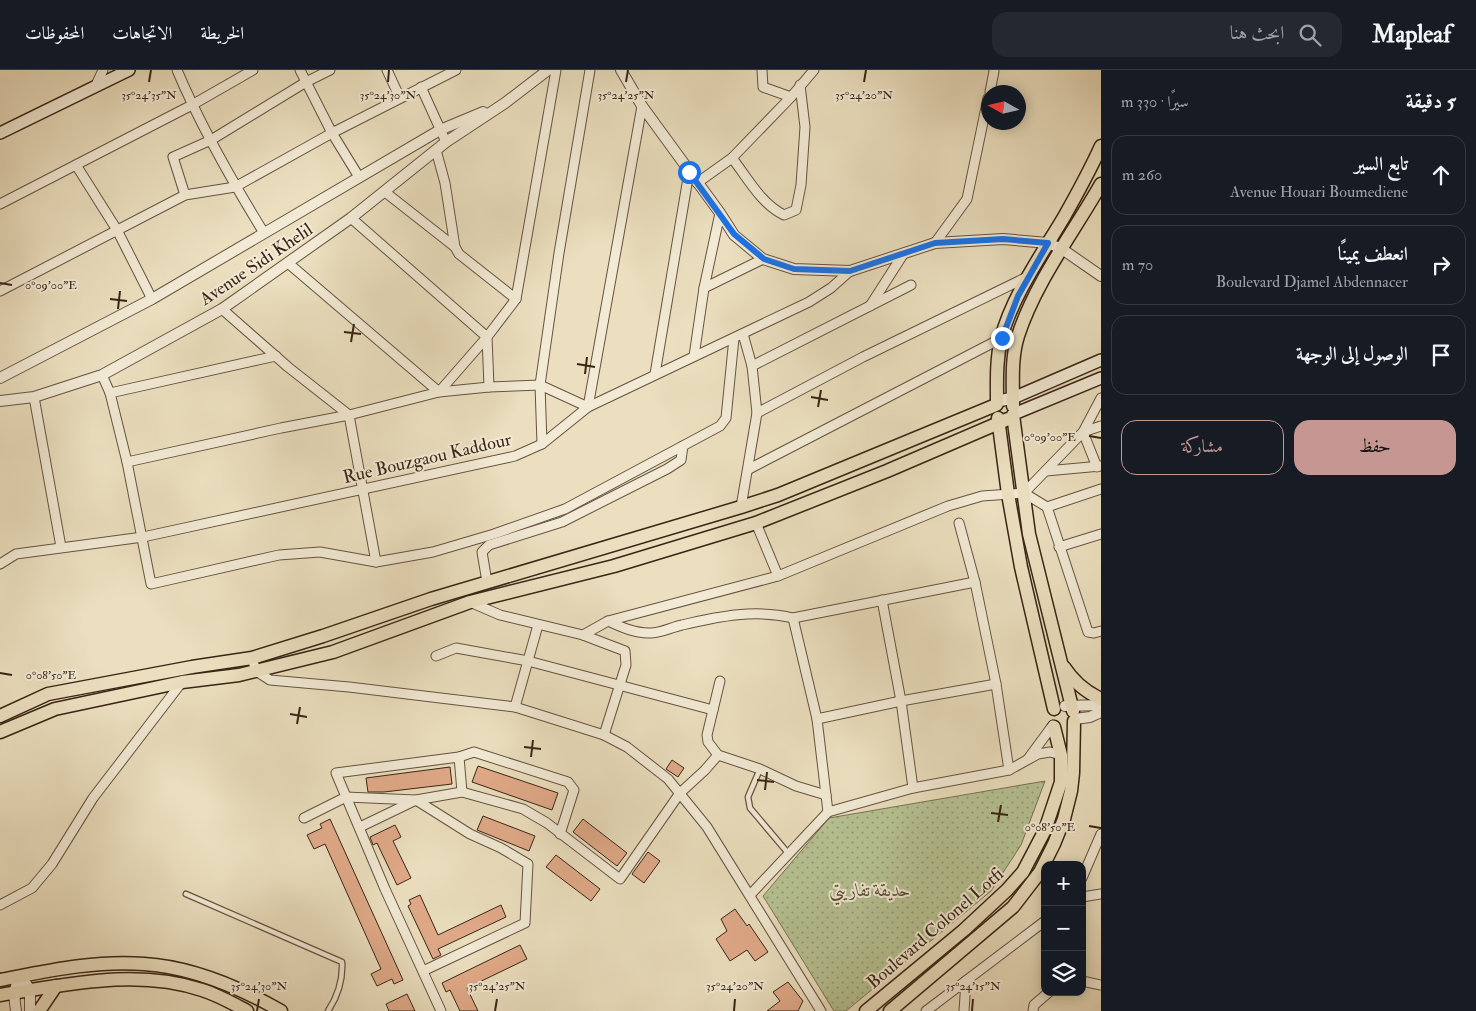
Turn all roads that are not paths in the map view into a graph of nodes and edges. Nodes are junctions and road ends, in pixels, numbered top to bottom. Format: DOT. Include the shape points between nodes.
graph roads {
  1 [pos="103,70"];
  2 [pos="129,70"];
  3 [pos="177,70"];
  4 [pos="254,70"];
  5 [pos="300,70"];
  6 [pos="330,70"];
  7 [pos="387,70"];
  8 [pos="456,70"];
  9 [pos="548,70"];
  10 [pos="556,70"];
  11 [pos="590,70"];
  12 [pos="621,70"];
  13 [pos="762,70"];
  14 [pos="814,70"];
  15 [pos="994,71"];
  16 [pos="306,82"];
  17 [pos="800,85"];
  18 [pos="991,85"];
  19 [pos="96,86"];
  20 [pos="421,87"];
  21 [pos="791,97"];
  22 [pos="400,98"];
  23 [pos="505,102"];
  24 [pos="192,106"];
  25 [pos="642,106"];
  26 [pos="440,130"];
  27 [pos="981,130"];
  28 [pos="0,133"];
  29 [pos="332,133"];
  30 [pos="211,140"];
  31 [pos="446,142"];
  32 [pos="1101,146"];
  33 [pos="436,150"];
  34 [pos="732,158"];
  35 [pos="76,165"];
  36 [pos="689,172"];
  37 [pos="359,177"];
  38 [pos="697,183"];
  39 [pos="1101,184"];
  40 [pos="235,187"];
  41 [pos="385,192"];
  42 [pos="185,195"];
  43 [pos="0,204"];
  44 [pos="720,213"];
  45 [pos="351,218"];
  46 [pos="117,230"];
  47 [pos="264,233"];
  48 [pos="935,243"];
  49 [pos="1048,243"];
  50 [pos="455,247"];
  51 [pos="1062,249"];
  52 [pos="904,253"];
  53 [pos="764,259"];
  54 [pos="288,263"];
  55 [pos="850,271"];
  56 [pos="1030,275"];
  57 [pos="1101,276"];
  58 [pos="911,285"];
  59 [pos="704,288"];
  60 [pos="0,291"];
  61 [pos="152,300"];
  62 [pos="516,300"];
  63 [pos="868,308"];
  64 [pos="222,309"];
  65 [pos="743,334"];
  66 [pos="488,337"];
  67 [pos="734,338"];
  68 [pos="1002,338"];
  69 [pos="1018,338"];
  70 [pos="276,356"];
  71 [pos="694,356"];
  72 [pos="1101,360"];
  73 [pos="752,366"];
  74 [pos="655,374"];
  75 [pos="102,375"];
  76 [pos="0,378"];
  77 [pos="1101,378"];
  78 [pos="540,385"];
  79 [pos="489,387"];
  80 [pos="439,392"];
  81 [pos="110,393"];
  82 [pos="34,397"];
  83 [pos="1101,398"];
  84 [pos="0,402"];
  85 [pos="588,407"];
  86 [pos="1006,410"];
  87 [pos="757,413"];
  88 [pos="349,415"];
  89 [pos="1101,426"];
  90 [pos="1083,432"];
  91 [pos="542,444"];
  92 [pos="683,446"];
  93 [pos="127,462"];
  94 [pos="1099,467"];
  95 [pos="748,469"];
  96 [pos="1046,471"];
  97 [pos="363,489"];
  98 [pos="1101,489"];
  99 [pos="1024,493"];
  100 [pos="1008,494"];
  101 [pos="1047,507"];
  102 [pos="741,508"];
  103 [pos="756,523"];
  104 [pos="959,524"];
  105 [pos="1101,534"];
  106 [pos="143,537"];
  107 [pos="61,547"];
  108 [pos="1059,547"];
  109 [pos="376,562"];
  110 [pos="0,564"];
  111 [pos="778,576"];
  112 [pos="487,582"];
  113 [pos="975,582"];
  114 [pos="882,600"];
  115 [pos="470,602"];
  116 [pos="793,618"];
  117 [pos="608,621"];
  118 [pos="538,625"];
  119 [pos="1101,631"];
  120 [pos="582,635"];
  121 [pos="436,656"];
  122 [pos="252,658"];
  123 [pos="528,661"];
  124 [pos="1061,662"];
  125 [pos="256,671"];
  126 [pos="720,681"];
  127 [pos="182,682"];
  128 [pos="996,684"];
  129 [pos="619,686"];
  130 [pos="1101,699"];
  131 [pos="900,701"];
  132 [pos="1101,705"];
  133 [pos="516,707"];
  134 [pos="713,710"];
  135 [pos="1069,712"];
  136 [pos="1101,712"];
  137 [pos="0,716"];
  138 [pos="817,719"];
  139 [pos="1054,726"];
  140 [pos="0,732"];
  141 [pos="604,735"];
  142 [pos="718,755"];
  143 [pos="1061,755"];
  144 [pos="460,756"];
  145 [pos="1028,759"];
  146 [pos="760,769"];
  147 [pos="1008,770"];
  148 [pos="913,788"];
  149 [pos="462,792"];
  150 [pos="680,793"];
  151 [pos="826,795"];
  152 [pos="346,797"];
  153 [pos="416,800"];
  154 [pos="828,812"];
  155 [pos="304,818"];
  156 [pos="360,827"];
  157 [pos="560,834"];
  158 [pos="1101,834"];
  159 [pos="1098,848"];
  160 [pos="789,854"];
  161 [pos="1086,870"];
  162 [pos="186,894"];
  163 [pos="1101,894"];
  164 [pos="750,895"];
  165 [pos="1086,896"];
  166 [pos="0,905"];
  167 [pos="1041,924"];
  168 [pos="423,971"];
  169 [pos="21,976"];
  170 [pos="0,980"];
  171 [pos="966,980"];
  172 [pos="1086,982"];
  173 [pos="1101,985"];
  174 [pos="56,986"];
  175 [pos="30,990"];
  176 [pos="14,992"];
  177 [pos="0,995"];
  178 [pos="1044,996"];
  179 [pos="16,1011"];
  180 [pos="30,1011"];
  181 [pos="39,1011"];
  182 [pos="247,1011"];
  183 [pos="281,1011"];
  184 [pos="328,1011"];
  185 [pos="441,1011"];
  186 [pos="821,1011"];
  187 [pos="866,1011"];
  188 [pos="890,1011"];
  189 [pos="926,1011"];
  190 [pos="964,1011"];
  191 [pos="1033,1011"];
  1 -- 19 [label="street"];
  2 -- 19 [label="main road"];
  3 -- 24 [label="street"];
  4 -- 24 [label="street"];
  5 -- 16 [label="street"];
  6 -- 16 [label="street"];
  7 -- 22 [label="street"];
  8 -- 20 [label="street"];
  9 -- 23 [label="street, Avenue Sidi Khelil"];
  10 -- 62 [label="street"];
  11 -- 78 [label="street"];
  12 -- 25 [label="street"];
  13 -- 21 [label="street" via="763,88"];
  14 -- 17 [label="street"];
  15 -- 18 [label="street"];
  16 -- 29 [label="street"];
  16 -- 30 [label="street"];
  17 -- 21 [label="street"];
  17 -- 34 [label="street" via="805,126 796,210 784,215 775,211"];
  19 -- 28 [label="main road"];
  20 -- 22 [label="street"];
  20 -- 26 [label="street"];
  21 -- 34 [label="street"];
  22 -- 29 [label="street"];
  23 -- 26 [label="street, Avenue Sidi Khelil"];
  23 -- 31 [label="street, Avenue Sidi Khelil"];
  24 -- 30 [label="street"];
  24 -- 35 [label="street"];
  25 -- 36 [label="street"];
  25 -- 85 [label="street"];
  26 -- 31 [label="street"];
  26 -- 37 [label="street, Avenue Sidi Khelil"];
  27 -- 48 [label="street" via="967,199"];
  29 -- 37 [label="street"];
  29 -- 40 [label="street"];
  30 -- 40 [label="street"];
  30 -- 42 [label="street" via="173,157"];
  31 -- 33 [label="street, Avenue Sidi Khelil"];
  32 -- 49 [label="main road"];
  33 -- 41 [label="street, Avenue Sidi Khelil"];
  33 -- 50 [label="street"];
  34 -- 38 [label="street"];
  35 -- 43 [label="street"];
  35 -- 46 [label="street"];
  36 -- 38 [label="street"];
  36 -- 74 [label="street"];
  37 -- 47 [label="street, Avenue Sidi Khelil"];
  38 -- 44 [label="street"];
  39 -- 51 [label="main road"];
  40 -- 42 [label="street"];
  40 -- 47 [label="street"];
  41 -- 45 [label="street, Avenue Sidi Khelil"];
  41 -- 50 [label="street"];
  42 -- 46 [label="street"];
  44 -- 53 [label="street" via="734,234"];
  44 -- 59 [label="street"];
  45 -- 54 [label="street, Avenue Sidi Khelil"];
  45 -- 66 [label="street"];
  46 -- 60 [label="street"];
  46 -- 61 [label="street"];
  47 -- 61 [label="street, Avenue Sidi Khelil"];
  48 -- 49 [label="street" via="1003,239"];
  48 -- 52 [label="street"];
  49 -- 51 [label="street"];
  49 -- 56 [label="main road"];
  50 -- 62 [label="street" via="459,254"];
  51 -- 57 [label="street"];
  51 -- 69 [label="main road" via="1031,306"];
  52 -- 55 [label="street"];
  52 -- 63 [label="street"];
  53 -- 55 [label="street" via="794,269"];
  53 -- 59 [label="street"];
  54 -- 64 [label="street, Avenue Sidi Khelil"];
  54 -- 80 [label="street"];
  55 -- 65 [label="street, Rue Bouzgaou Kaddour" via="808,302"];
  56 -- 68 [label="main road"];
  56 -- 87 [label="street"];
  58 -- 63 [label="street"];
  59 -- 71 [label="street"];
  61 -- 76 [label="street, Avenue Sidi Khelil"];
  62 -- 66 [label="street"];
  63 -- 73 [label="street"];
  64 -- 70 [label="street"];
  64 -- 75 [label="street, Avenue Sidi Khelil"];
  65 -- 67 [label="street, Rue Bouzgaou Kaddour"];
  65 -- 73 [label="street"];
  66 -- 79 [label="street"];
  66 -- 80 [label="street"];
  67 -- 71 [label="street, Rue Bouzgaou Kaddour"];
  67 -- 92 [label="street" via="726,418 720,426"];
  68 -- 69 [label="street"];
  68 -- 86 [label="main road" via="997,363"];
  68 -- 95 [label="street"];
  69 -- 86 [label="main road"];
  70 -- 81 [label="street"];
  70 -- 88 [label="street"];
  71 -- 74 [label="street, Rue Bouzgaou Kaddour"];
  72 -- 86 [label="main road"];
  73 -- 87 [label="street"];
  74 -- 85 [label="street, Rue Bouzgaou Kaddour"];
  75 -- 81 [label="street"];
  75 -- 82 [label="street, Avenue Sidi Khelil"];
  77 -- 86 [label="main road"];
  78 -- 79 [label="street"];
  78 -- 85 [label="street"];
  78 -- 91 [label="street"];
  79 -- 80 [label="street"];
  80 -- 88 [label="street"];
  81 -- 93 [label="street"];
  82 -- 84 [label="street, Avenue Sidi Khelil"];
  82 -- 107 [label="street"];
  83 -- 90 [label="street"];
  85 -- 91 [label="street, Rue Bouzgaou Kaddour"];
  86 -- 99 [label="main road, Boulevard Colonel Lotfi"];
  86 -- 100 [label="main road, Boulevard Colonel Lotfi"];
  86 -- 102 [label="main road"];
  86 -- 103 [label="main road" via="887,471"];
  87 -- 95 [label="street"];
  88 -- 93 [label="street"];
  88 -- 97 [label="street"];
  89 -- 90 [label="street"];
  90 -- 94 [label="street"];
  90 -- 96 [label="street"];
  91 -- 97 [label="street, Rue Bouzgaou Kaddour" via="515,456"];
  92 -- 109 [label="street" via="565,509 433,552"];
  92 -- 112 [label="street" via="680,460 667,469 562,522 489,545 482,552"];
  93 -- 106 [label="street"];
  94 -- 96 [label="street"];
  95 -- 102 [label="street"];
  96 -- 99 [label="street"];
  97 -- 106 [label="street, Rue Bouzgaou Kaddour"];
  97 -- 109 [label="street"];
  98 -- 101 [label="street"];
  99 -- 100 [label="street"];
  99 -- 101 [label="street"];
  99 -- 124 [label="main road, Boulevard Colonel Lotfi" via="1029,534"];
  100 -- 111 [label="street" via="982,496 948,506"];
  100 -- 135 [label="main road, Boulevard Colonel Lotfi" via="1021,568"];
  101 -- 108 [label="street"];
  102 -- 112 [label="main road"];
  103 -- 111 [label="street"];
  103 -- 115 [label="main road" via="614,566"];
  104 -- 113 [label="street"];
  105 -- 108 [label="street"];
  106 -- 107 [label="street, Rue Bouzgaou Kaddour"];
  106 -- 109 [label="street" via="151,584 279,555 320,552"];
  107 -- 110 [label="street, Rue Bouzgaou Kaddour" via="16,554"];
  108 -- 119 [label="street" via="1088,632"];
  111 -- 117 [label="street"];
  112 -- 122 [label="main road"];
  113 -- 114 [label="street"];
  113 -- 128 [label="street"];
  114 -- 116 [label="street"];
  114 -- 131 [label="street"];
  115 -- 118 [label="street" via="500,615"];
  115 -- 125 [label="main road" via="333,652"];
  116 -- 117 [label="street" via="746,613 651,634 632,631"];
  116 -- 138 [label="street"];
  117 -- 120 [label="street"];
  118 -- 120 [label="street"];
  118 -- 123 [label="street"];
  120 -- 129 [label="street" via="625,651 626,665"];
  121 -- 123 [label="street" via="456,648"];
  122 -- 125 [label="street"];
  122 -- 137 [label="main road" via="48,694"];
  123 -- 129 [label="street"];
  123 -- 133 [label="street"];
  124 -- 130 [label="main road" via="1075,681"];
  124 -- 135 [label="main road, Boulevard Colonel Lotfi"];
  125 -- 127 [label="main road"];
  125 -- 133 [label="street" via="270,680"];
  126 -- 134 [label="street"];
  127 -- 140 [label="main road" via="55,709"];
  127 -- 166 [label="street" via="93,798 52,864 32,888"];
  128 -- 131 [label="street"];
  128 -- 147 [label="street"];
  129 -- 134 [label="street"];
  129 -- 141 [label="street"];
  131 -- 138 [label="street"];
  131 -- 148 [label="street"];
  132 -- 135 [label="street"];
  133 -- 141 [label="street"];
  134 -- 142 [label="street" via="707,736"];
  135 -- 136 [label="street" via="1090,717"];
  135 -- 139 [label="main road, Boulevard Colonel Lotfi" via="1051,716"];
  135 -- 139 [label="main road" via="1068,729"];
  135 -- 188 [label="main road, Boulevard Colonel Lotfi" via="1071,791 1064,819 1040,872 1013,907"];
  138 -- 151 [label="street"];
  139 -- 143 [label="main road, Boulevard Colonel Lotfi"];
  139 -- 145 [label="street"];
  141 -- 150 [label="street" via="649,763"];
  142 -- 146 [label="street"];
  142 -- 150 [label="street"];
  143 -- 145 [label="street" via="1050,752"];
  143 -- 187 [label="main road, Boulevard Colonel Lotfi" via="1061,782 1054,804 1045,830 1023,872 964,930"];
  144 -- 149 [label="street"];
  144 -- 152 [label="street" via="336,774"];
  144 -- 157 [label="street" via="474,752 568,782 574,790"];
  145 -- 147 [label="street"];
  146 -- 151 [label="street" via="796,786"];
  146 -- 160 [label="lane" via="748,797 750,808"];
  147 -- 148 [label="street"];
  148 -- 154 [label="street"];
  149 -- 153 [label="street"];
  149 -- 157 [label="street" via="523,809"];
  150 -- 157 [label="street" via="620,879"];
  150 -- 164 [label="street" via="707,827"];
  151 -- 154 [label="street"];
  152 -- 153 [label="street"];
  152 -- 155 [label="street"];
  152 -- 156 [label="street"];
  153 -- 156 [label="street"];
  153 -- 168 [label="street" via="470,834 528,864 524,923"];
  154 -- 160 [label="street"];
  156 -- 168 [label="street"];
  158 -- 159 [label="street"];
  159 -- 161 [label="street"];
  160 -- 164 [label="street"];
  162 -- 184 [label="lane" via="342,962 343,976"];
  163 -- 165 [label="street"];
  164 -- 186 [label="street"];
  167 -- 171 [label="street"];
  168 -- 185 [label="street"];
  169 -- 170 [label="main road"];
  169 -- 175 [label="street"];
  169 -- 176 [label="street"];
  169 -- 183 [label="main road" via="107,963 146,964 208,977"];
  171 -- 189 [label="street"];
  171 -- 190 [label="street"];
  172 -- 173 [label="street"];
  174 -- 175 [label="main road"];
  174 -- 181 [label="main road"];
  174 -- 182 [label="main road" via="124,979 162,981 202,990"];
  175 -- 176 [label="main road"];
  175 -- 180 [label="street"];
  176 -- 177 [label="main road"];
  176 -- 179 [label="street"];
  178 -- 191 [label="street" via="1034,1005"];
}
